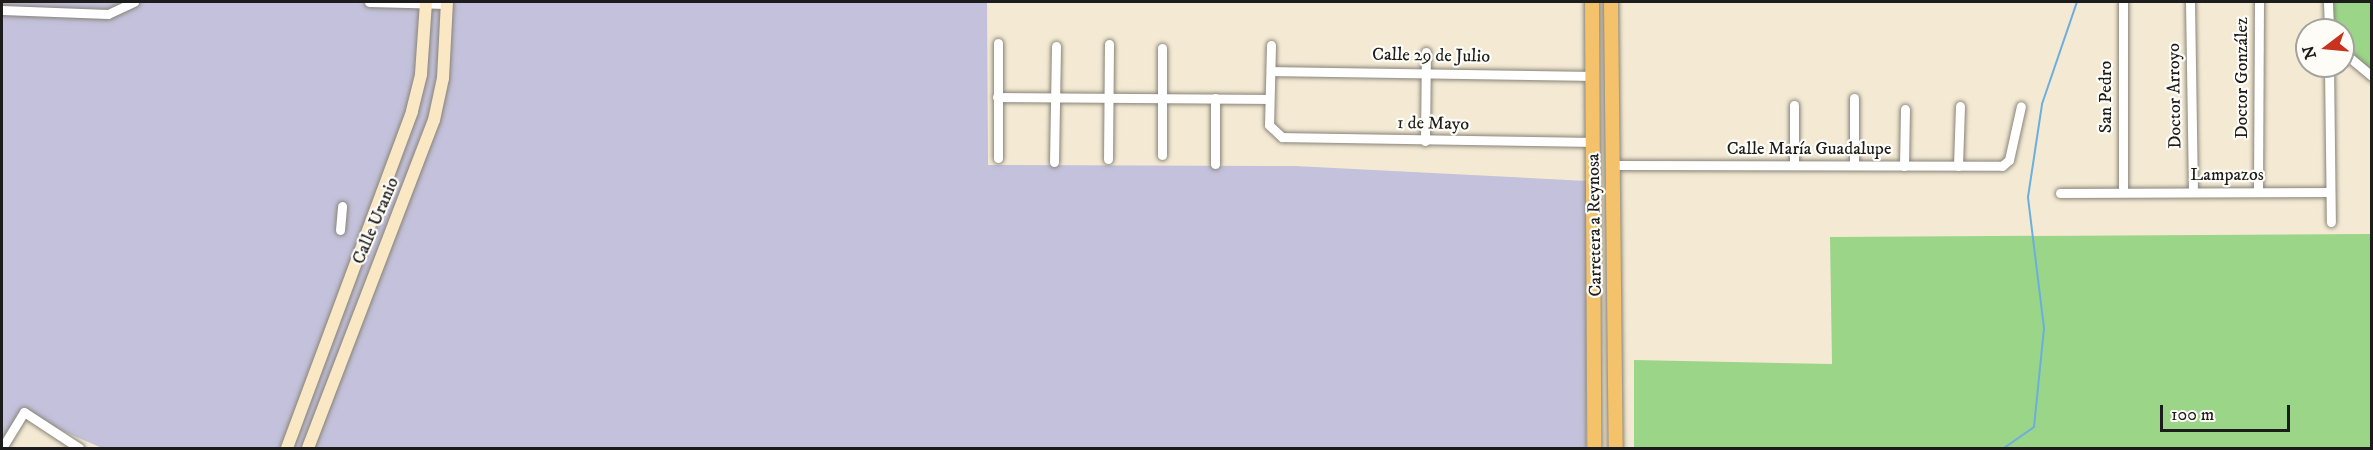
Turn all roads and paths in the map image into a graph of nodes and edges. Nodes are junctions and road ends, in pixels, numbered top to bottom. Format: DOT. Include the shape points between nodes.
graph roads {
  1 [pos="134,2"];
  2 [pos="369,2"];
  3 [pos="396,2"];
  4 [pos="426,2"];
  5 [pos="1592,2"];
  6 [pos="1611,2"];
  7 [pos="2123,2"];
  8 [pos="2190,2"];
  9 [pos="2259,2"];
  10 [pos="2328,2"];
  11 [pos="447,3"];
  12 [pos="79,5"];
  13 [pos="2,10"];
  14 [pos="2328,18"];
  15 [pos="1611,39"];
  16 [pos="998,43"];
  17 [pos="1109,44"];
  18 [pos="1271,45"];
  19 [pos="1056,46"];
  20 [pos="1161,48"];
  21 [pos="1426,52"];
  22 [pos="1591,53"];
  23 [pos="2355,62"];
  24 [pos="1271,70"];
  25 [pos="1426,73"];
  26 [pos="1591,76"];
  27 [pos="2372,76"];
  28 [pos="2329,78"];
  29 [pos="1592,93"];
  30 [pos="1054,96"];
  31 [pos="998,97"];
  32 [pos="1108,97"];
  33 [pos="1162,97"];
  34 [pos="1215,98"];
  35 [pos="1854,98"];
  36 [pos="1269,99"];
  37 [pos="1794,105"];
  38 [pos="1960,106"];
  39 [pos="2021,106"];
  40 [pos="1905,109"];
  41 [pos="1425,141"];
  42 [pos="1592,142"];
  43 [pos="1612,147"];
  44 [pos="1162,155"];
  45 [pos="998,158"];
  46 [pos="1108,159"];
  47 [pos="1054,162"];
  48 [pos="1215,164"];
  49 [pos="1613,165"];
  50 [pos="1794,165"];
  51 [pos="1854,165"];
  52 [pos="1904,166"];
  53 [pos="1958,166"];
  54 [pos="2193,191"];
  55 [pos="2258,191"];
  56 [pos="2123,192"];
  57 [pos="2330,192"];
  58 [pos="2060,193"];
  59 [pos="342,206"];
  60 [pos="1613,209"];
  61 [pos="2331,222"];
  62 [pos="340,230"];
  63 [pos="68,445"];
  64 [pos="2,448"];
  65 [pos="79,448"];
  66 [pos="287,448"];
  67 [pos="308,448"];
  68 [pos="1594,448"];
  69 [pos="1616,448"];
  1 -- 12 [label="street" via="117,13"];
  2 -- 3 [label="street"];
  3 -- 4 [label="street"];
  4 -- 11 [label="street"];
  4 -- 66 [label="street, Calle Uranio" via="421,74 412,111"];
  5 -- 22 [label="main road, Carretera a Reynosa"];
  6 -- 15 [label="main road, Carretera a Reynosa"];
  7 -- 56 [label="street, San Pedro"];
  8 -- 54 [label="street, Doctor Arroyo"];
  9 -- 55 [label="street, Doctor González"];
  10 -- 14 [label="street"];
  11 -- 67 [label="street, Calle Uranio" via="444,78 434,120"];
  12 -- 13 [label="street"];
  15 -- 22 [label="main road" via="1606,60"];
  15 -- 43 [label="main road, Carretera a Reynosa"];
  16 -- 31 [label="street"];
  17 -- 32 [label="street"];
  18 -- 24 [label="street"];
  19 -- 30 [label="street"];
  20 -- 33 [label="street"];
  21 -- 25 [label="street"];
  22 -- 26 [label="main road, Carretera a Reynosa"];
  23 -- 27 [label="street"];
  24 -- 25 [label="street, Calle 29 de Julio"];
  24 -- 36 [label="street"];
  25 -- 26 [label="street, Calle 29 de Julio"];
  25 -- 41 [label="street"];
  26 -- 29 [label="main road, Carretera a Reynosa"];
  28 -- 57 [label="street"];
  29 -- 42 [label="main road, Carretera a Reynosa"];
  29 -- 43 [label="main road"];
  30 -- 31 [label="street"];
  30 -- 32 [label="street"];
  30 -- 47 [label="street"];
  31 -- 45 [label="street"];
  32 -- 33 [label="street"];
  32 -- 46 [label="street"];
  33 -- 34 [label="street"];
  33 -- 44 [label="street"];
  34 -- 36 [label="street"];
  34 -- 48 [label="street"];
  35 -- 51 [label="street"];
  36 -- 41 [label="street, 1 de Mayo" via="1274,134"];
  37 -- 50 [label="street"];
  38 -- 53 [label="street"];
  39 -- 53 [label="street, Calle María Guadalupe" via="2005,165"];
  40 -- 52 [label="street"];
  41 -- 42 [label="street, 1 de Mayo"];
  42 -- 60 [label="main road" via="1606,156"];
  42 -- 68 [label="main road, Carretera a Reynosa"];
  43 -- 49 [label="main road, Carretera a Reynosa"];
  49 -- 50 [label="street, Calle María Guadalupe"];
  49 -- 60 [label="main road, Carretera a Reynosa"];
  50 -- 51 [label="street, Calle María Guadalupe"];
  51 -- 52 [label="street, Calle María Guadalupe"];
  52 -- 53 [label="street, Calle María Guadalupe"];
  54 -- 55 [label="street, Lampazos"];
  54 -- 56 [label="street, Lampazos"];
  55 -- 57 [label="street, Lampazos"];
  56 -- 58 [label="street, Lampazos"];
  57 -- 61 [label="street"];
  59 -- 62 [label="street"];
  60 -- 69 [label="main road, Carretera a Reynosa"];
  63 -- 64 [label="street" via="24,412"];
  63 -- 65 [label="street"];
}
